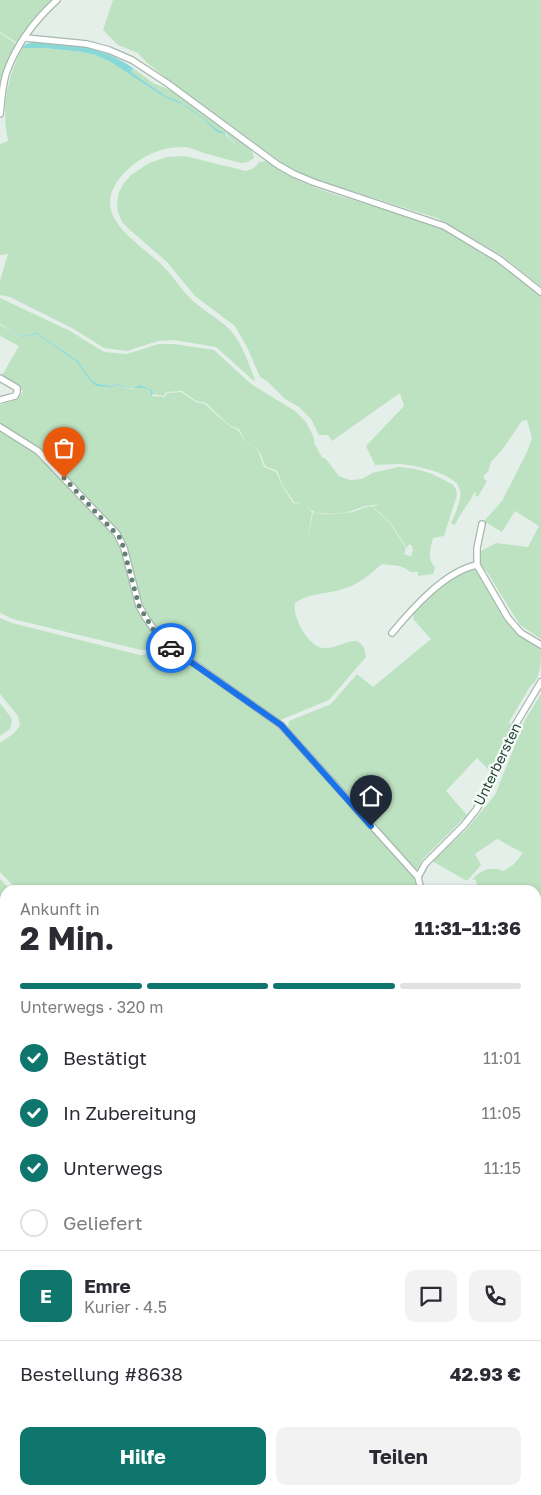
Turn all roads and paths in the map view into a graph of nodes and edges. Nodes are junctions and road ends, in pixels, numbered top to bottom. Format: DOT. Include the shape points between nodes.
graph roads {
  1 [pos="57,0"];
  2 [pos="26,38"];
  3 [pos="0,114"];
  4 [pos="541,292"];
  5 [pos="0,378"];
  6 [pos="0,400"];
  7 [pos="0,427"];
  8 [pos="482,524"];
  9 [pos="477,565"];
  10 [pos="392,633"];
  11 [pos="541,645"];
  12 [pos="541,682"];
  13 [pos="418,877"];
  14 [pos="420,885"];
  1 -- 2 [label="street" via="42,14"];
  2 -- 3 [label="street" via="7,72"];
  2 -- 4 [label="street" via="87,44 132,60 294,174 444,226 499,259"];
  5 -- 6 [label="street" via="17,388 18,392"];
  7 -- 13 [label="street" via="38,451 117,534 124,548 139,606 162,640 281,725"];
  8 -- 9 [label="street"];
  9 -- 10 [label="street" via="435,587"];
  9 -- 11 [label="street" via="508,618 521,633"];
  12 -- 13 [label="street, Unterbersten" via="514,727 487,792 476,810 425,864"];
  13 -- 14 [label="street"];
}
